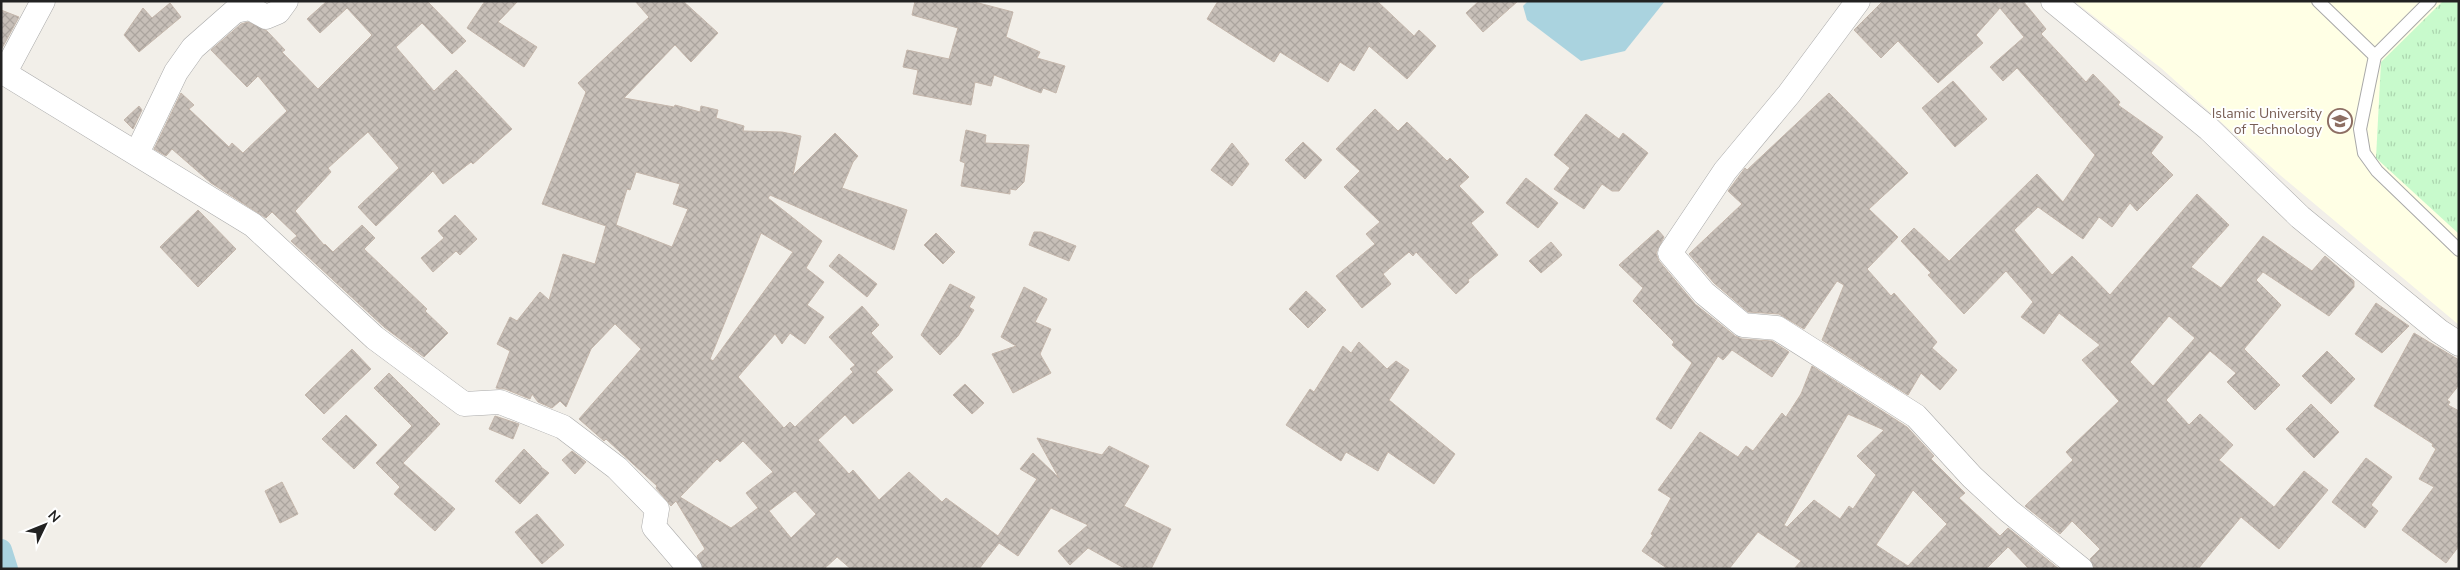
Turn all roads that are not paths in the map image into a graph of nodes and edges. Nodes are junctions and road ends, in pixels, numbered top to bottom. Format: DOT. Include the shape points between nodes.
graph roads {
  1 [pos="43,1"];
  2 [pos="286,1"];
  3 [pos="1858,1"];
  4 [pos="2053,1"];
  5 [pos="2318,1"];
  6 [pos="2430,1"];
  7 [pos="2375,56"];
  8 [pos="3,71"];
  9 [pos="137,154"];
  10 [pos="2459,250"];
  11 [pos="2459,344"];
  12 [pos="690,569"];
  13 [pos="2081,569"];
  1 -- 8 [label="street"];
  2 -- 9 [label="street" via="278,12 266,17 250,8 235,11 193,48 176,72"];
  3 -- 13 [label="street" via="1789,94 1726,171 1670,253 1704,293 1743,325 1777,328 1916,416 1972,477"];
  4 -- 11 [label="street" via="2209,129 2300,217"];
  5 -- 7 [label="lane"];
  6 -- 7 [label="lane"];
  7 -- 10 [label="lane" via="2360,129 2364,153 2377,171"];
  8 -- 9 [label="street"];
  9 -- 12 [label="street" via="254,225 375,338 464,404 500,402 563,427 617,468 657,509 654,527"];
}
